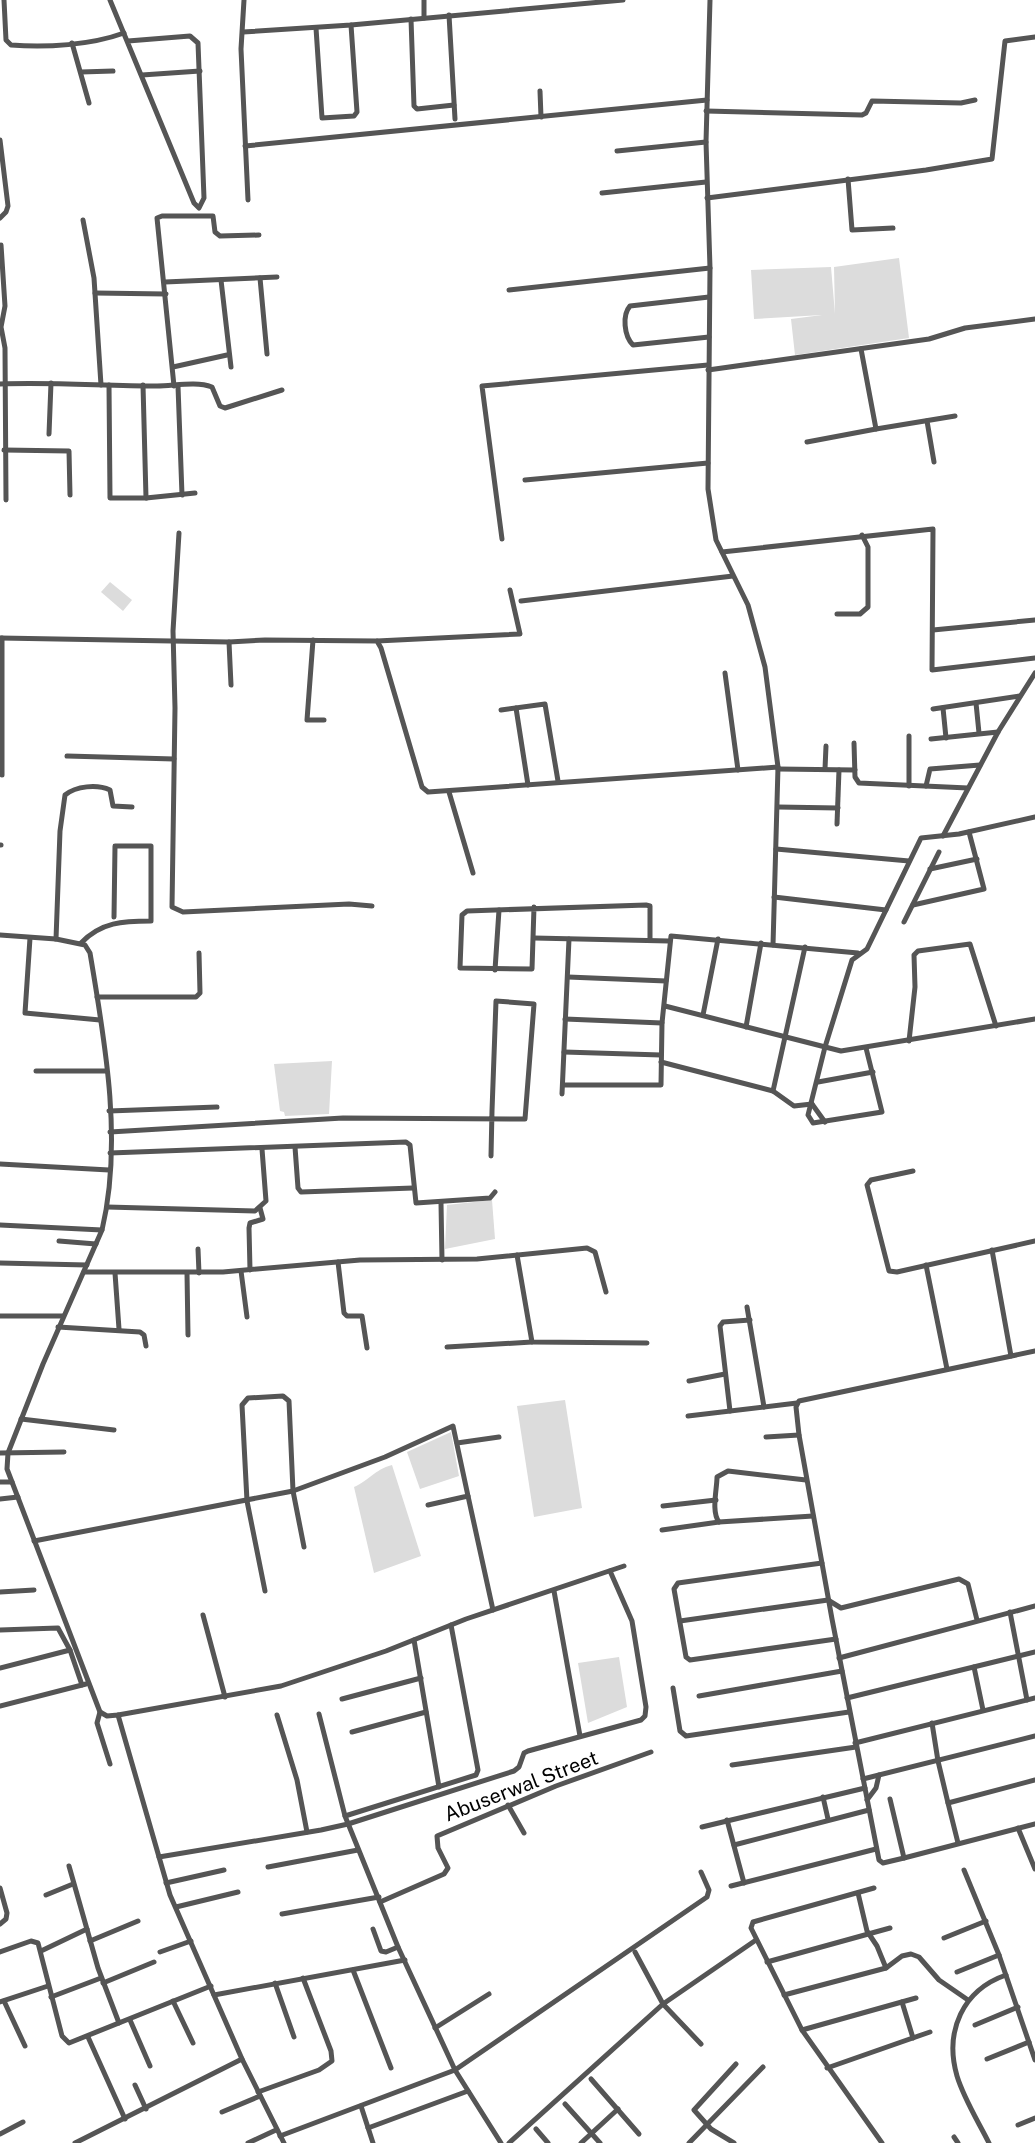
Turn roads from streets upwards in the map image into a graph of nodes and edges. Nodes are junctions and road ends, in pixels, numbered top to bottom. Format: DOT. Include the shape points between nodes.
graph roads {
  1 [pos="4,0"];
  2 [pos="110,0"];
  3 [pos="244,0"];
  4 [pos="424,0"];
  5 [pos="622,0"];
  6 [pos="710,0"];
  7 [pos="559,2"];
  8 [pos="449,15"];
  9 [pos="424,18"];
  10 [pos="411,19"];
  11 [pos="351,25"];
  12 [pos="316,28"];
  13 [pos="243,32"];
  14 [pos="124,33"];
  15 [pos="1035,37"];
  16 [pos="128,40"];
  17 [pos="72,43"];
  18 [pos="113,71"];
  19 [pos="200,71"];
  20 [pos="81,72"];
  21 [pos="142,75"];
  22 [pos="540,91"];
  23 [pos="706,100"];
  24 [pos="975,100"];
  25 [pos="89,102"];
  26 [pos="454,105"];
  27 [pos="706,111"];
  28 [pos="541,117"];
  29 [pos="455,119"];
  30 [pos="0,140"];
  31 [pos="706,142"];
  32 [pos="245,146"];
  33 [pos="617,151"];
  34 [pos="848,179"];
  35 [pos="706,182"];
  36 [pos="602,193"];
  37 [pos="707,198"];
  38 [pos="248,200"];
  39 [pos="0,219"];
  40 [pos="83,220"];
  41 [pos="893,228"];
  42 [pos="260,235"];
  43 [pos="1,245"];
  44 [pos="710,268"];
  45 [pos="277,277"];
  46 [pos="260,278"];
  47 [pos="221,280"];
  48 [pos="165,282"];
  49 [pos="509,290"];
  50 [pos="95,292"];
  51 [pos="166,294"];
  52 [pos="709,297"];
  53 [pos="1035,319"];
  54 [pos="709,337"];
  55 [pos="861,349"];
  56 [pos="267,354"];
  57 [pos="228,355"];
  58 [pos="173,367"];
  59 [pos="231,367"];
  60 [pos="708,368"];
  61 [pos="51,383"];
  62 [pos="3,384"];
  63 [pos="101,385"];
  64 [pos="109,385"];
  65 [pos="143,385"];
  66 [pos="176,386"];
  67 [pos="282,390"];
  68 [pos="955,416"];
  69 [pos="927,421"];
  70 [pos="876,429"];
  71 [pos="49,434"];
  72 [pos="807,442"];
  73 [pos="4,450"];
  74 [pos="934,462"];
  75 [pos="708,463"];
  76 [pos="525,480"];
  77 [pos="195,493"];
  78 [pos="70,495"];
  79 [pos="182,495"];
  80 [pos="146,498"];
  81 [pos="6,500"];
  82 [pos="179,533"];
  83 [pos="862,535"];
  84 [pos="502,539"];
  85 [pos="722,552"];
  86 [pos="733,576"];
  87 [pos="510,590"];
  88 [pos="521,601"];
  89 [pos="837,614"];
  90 [pos="1035,620"];
  91 [pos="933,630"];
  92 [pos="1,638"];
  93 [pos="175,640"];
  94 [pos="313,640"];
  95 [pos="377,641"];
  96 [pos="229,642"];
  97 [pos="1035,658"];
  98 [pos="725,673"];
  99 [pos="1035,673"];
  100 [pos="231,685"];
  101 [pos="1020,696"];
  102 [pos="976,703"];
  103 [pos="516,708"];
  104 [pos="943,708"];
  105 [pos="933,709"];
  106 [pos="501,710"];
  107 [pos="1,719"];
  108 [pos="324,720"];
  109 [pos="998,732"];
  110 [pos="980,733"];
  111 [pos="909,736"];
  112 [pos="946,738"];
  113 [pos="931,739"];
  114 [pos="854,742"];
  115 [pos="826,746"];
  116 [pos="67,756"];
  117 [pos="174,759"];
  118 [pos="980,765"];
  119 [pos="778,768"];
  120 [pos="825,769"];
  121 [pos="738,770"];
  122 [pos="839,770"];
  123 [pos="855,770"];
  124 [pos="2,775"];
  125 [pos="558,782"];
  126 [pos="528,785"];
  127 [pos="909,786"];
  128 [pos="926,786"];
  129 [pos="968,788"];
  130 [pos="449,792"];
  131 [pos="132,807"];
  132 [pos="778,807"];
  133 [pos="838,808"];
  134 [pos="1035,817"];
  135 [pos="837,824"];
  136 [pos="969,832"];
  137 [pos="944,836"];
  138 [pos="776,849"];
  139 [pos="939,852"];
  140 [pos="977,859"];
  141 [pos="909,861"];
  142 [pos="930,869"];
  143 [pos="473,873"];
  144 [pos="774,897"];
  145 [pos="913,905"];
  146 [pos="372,906"];
  147 [pos="534,907"];
  148 [pos="886,909"];
  149 [pos="499,910"];
  150 [pos="114,917"];
  151 [pos="904,922"];
  152 [pos="0,935"];
  153 [pos="30,938"];
  154 [pos="534,938"];
  155 [pos="56,939"];
  156 [pos="569,939"];
  157 [pos="718,939"];
  158 [pos="650,940"];
  159 [pos="669,941"];
  160 [pos="83,942"];
  161 [pos="760,943"];
  162 [pos="773,945"];
  163 [pos="805,947"];
  164 [pos="199,953"];
  165 [pos="858,953"];
  166 [pos="495,970"];
  167 [pos="568,977"];
  168 [pos="666,981"];
  169 [pos="97,997"];
  170 [pos="665,1006"];
  171 [pos="703,1015"];
  172 [pos="565,1019"];
  173 [pos="1035,1019"];
  174 [pos="100,1020"];
  175 [pos="662,1023"];
  176 [pos="996,1026"];
  177 [pos="746,1027"];
  178 [pos="786,1035"];
  179 [pos="909,1041"];
  180 [pos="825,1047"];
  181 [pos="866,1048"];
  182 [pos="564,1052"];
  183 [pos="661,1055"];
  184 [pos="661,1062"];
  185 [pos="36,1071"];
  186 [pos="106,1071"];
  187 [pos="873,1072"];
  188 [pos="818,1082"];
  189 [pos="563,1085"];
  190 [pos="773,1091"];
  191 [pos="562,1094"];
  192 [pos="812,1104"];
  193 [pos="218,1107"];
  194 [pos="109,1111"];
  195 [pos="492,1118"];
  196 [pos="825,1122"];
  197 [pos="110,1132"];
  198 [pos="295,1147"];
  199 [pos="262,1149"];
  200 [pos="110,1153"];
  201 [pos="491,1156"];
  202 [pos="0,1164"];
  203 [pos="109,1170"];
  204 [pos="913,1171"];
  205 [pos="413,1188"];
  206 [pos="495,1192"];
  207 [pos="441,1203"];
  208 [pos="107,1207"];
  209 [pos="260,1208"];
  210 [pos="0,1224"];
  211 [pos="102,1230"];
  212 [pos="59,1241"];
  213 [pos="1035,1241"];
  214 [pos="96,1244"];
  215 [pos="198,1249"];
  216 [pos="992,1250"];
  217 [pos="517,1255"];
  218 [pos="442,1260"];
  219 [pos="338,1262"];
  220 [pos="0,1263"];
  221 [pos="926,1264"];
  222 [pos="87,1265"];
  223 [pos="250,1270"];
  224 [pos="241,1271"];
  225 [pos="84,1272"];
  226 [pos="115,1273"];
  227 [pos="187,1273"];
  228 [pos="199,1273"];
  229 [pos="606,1292"];
  230 [pos="747,1307"];
  231 [pos="0,1316"];
  232 [pos="63,1316"];
  233 [pos="247,1317"];
  234 [pos="750,1320"];
  235 [pos="58,1327"];
  236 [pos="119,1329"];
  237 [pos="188,1335"];
  238 [pos="532,1342"];
  239 [pos="647,1343"];
  240 [pos="146,1346"];
  241 [pos="447,1347"];
  242 [pos="367,1348"];
  243 [pos="1035,1351"];
  244 [pos="1011,1356"];
  245 [pos="947,1369"];
  246 [pos="725,1374"];
  247 [pos="689,1381"];
  248 [pos="797,1403"];
  249 [pos="764,1407"];
  250 [pos="730,1411"];
  251 [pos="688,1416"];
  252 [pos="21,1419"];
  253 [pos="114,1430"];
  254 [pos="799,1435"];
  255 [pos="499,1437"];
  256 [pos="766,1437"];
  257 [pos="458,1443"];
  258 [pos="64,1452"];
  259 [pos="0,1454"];
  260 [pos="8,1454"];
  261 [pos="806,1480"];
  262 [pos="0,1482"];
  263 [pos="12,1482"];
  264 [pos="293,1491"];
  265 [pos="468,1496"];
  266 [pos="18,1497"];
  267 [pos="0,1499"];
  268 [pos="716,1500"];
  269 [pos="247,1501"];
  270 [pos="428,1505"];
  271 [pos="663,1506"];
  272 [pos="813,1516"];
  273 [pos="719,1522"];
  274 [pos="662,1530"];
  275 [pos="34,1541"];
  276 [pos="304,1547"];
  277 [pos="822,1563"];
  278 [pos="624,1566"];
  279 [pos="610,1571"];
  280 [pos="34,1590"];
  281 [pos="265,1591"];
  282 [pos="554,1591"];
  283 [pos="0,1592"];
  284 [pos="828,1600"];
  285 [pos="1035,1606"];
  286 [pos="493,1610"];
  287 [pos="1010,1612"];
  288 [pos="203,1615"];
  289 [pos="977,1620"];
  290 [pos="680,1621"];
  291 [pos="452,1625"];
  292 [pos="0,1630"];
  293 [pos="836,1639"];
  294 [pos="414,1640"];
  295 [pos="70,1650"];
  296 [pos="1035,1652"];
  297 [pos="1019,1656"];
  298 [pos="839,1658"];
  299 [pos="974,1666"];
  300 [pos="0,1668"];
  301 [pos="842,1671"];
  302 [pos="421,1678"];
  303 [pos="85,1684"];
  304 [pos="673,1688"];
  305 [pos="699,1696"];
  306 [pos="225,1698"];
  307 [pos="847,1698"];
  308 [pos="1035,1698"];
  309 [pos="342,1699"];
  310 [pos="1027,1700"];
  311 [pos="0,1706"];
  312 [pos="983,1710"];
  313 [pos="100,1712"];
  314 [pos="426,1712"];
  315 [pos="849,1712"];
  316 [pos="319,1714"];
  317 [pos="118,1715"];
  318 [pos="277,1715"];
  319 [pos="932,1723"];
  320 [pos="352,1732"];
  321 [pos="580,1736"];
  322 [pos="1035,1736"];
  323 [pos="856,1745"];
  324 [pos="651,1752"];
  325 [pos="938,1761"];
  326 [pos="110,1764"];
  327 [pos="732,1765"];
  328 [pos="879,1775"];
  329 [pos="863,1779"];
  330 [pos="1035,1780"];
  331 [pos="439,1787"];
  332 [pos="865,1788"];
  333 [pos="823,1797"];
  334 [pos="890,1799"];
  335 [pos="867,1800"];
  336 [pos="948,1803"];
  337 [pos="508,1805"];
  338 [pos="869,1810"];
  339 [pos="345,1816"];
  340 [pos="828,1819"];
  341 [pos="727,1820"];
  342 [pos="348,1824"];
  343 [pos="1035,1824"];
  344 [pos="702,1827"];
  345 [pos="1018,1828"];
  346 [pos="307,1832"];
  347 [pos="524,1833"];
  348 [pos="958,1843"];
  349 [pos="734,1845"];
  350 [pos="876,1849"];
  351 [pos="358,1850"];
  352 [pos="159,1857"];
  353 [pos="904,1858"];
  354 [pos="69,1866"];
  355 [pos="268,1867"];
  356 [pos="1035,1869"];
  357 [pos="224,1870"];
  358 [pos="964,1870"];
  359 [pos="701,1872"];
  360 [pos="744,1882"];
  361 [pos="166,1883"];
  362 [pos="73,1884"];
  363 [pos="731,1886"];
  364 [pos="0,1888"];
  365 [pos="874,1888"];
  366 [pos="237,1892"];
  367 [pos="858,1893"];
  368 [pos="46,1895"];
  369 [pos="380,1899"];
  370 [pos="176,1907"];
  371 [pos="282,1914"];
  372 [pos="138,1921"];
  373 [pos="986,1921"];
  374 [pos="0,1924"];
  375 [pos="890,1928"];
  376 [pos="87,1929"];
  377 [pos="373,1929"];
  378 [pos="869,1934"];
  379 [pos="944,1938"];
  380 [pos="756,1940"];
  381 [pos="90,1941"];
  382 [pos="191,1941"];
  383 [pos="398,1947"];
  384 [pos="41,1951"];
  385 [pos="160,1952"];
  386 [pos="635,1952"];
  387 [pos="0,1953"];
  388 [pos="999,1955"];
  389 [pos="405,1960"];
  390 [pos="154,1962"];
  391 [pos="767,1962"];
  392 [pos="885,1968"];
  393 [pos="353,1970"];
  394 [pos="957,1972"];
  395 [pos="1006,1975"];
  396 [pos="303,1978"];
  397 [pos="102,1980"];
  398 [pos="275,1983"];
  399 [pos="48,1986"];
  400 [pos="211,1986"];
  401 [pos="489,1994"];
  402 [pos="214,1995"];
  403 [pos="784,1995"];
  404 [pos="51,1997"];
  405 [pos="916,1998"];
  406 [pos="968,2000"];
  407 [pos="173,2001"];
  408 [pos="1,2002"];
  409 [pos="902,2002"];
  410 [pos="663,2004"];
  411 [pos="1018,2007"];
  412 [pos="130,2020"];
  413 [pos="119,2023"];
  414 [pos="975,2025"];
  415 [pos="435,2028"];
  416 [pos="802,2030"];
  417 [pos="930,2032"];
  418 [pos="88,2037"];
  419 [pos="294,2037"];
  420 [pos="913,2038"];
  421 [pos="1029,2042"];
  422 [pos="193,2043"];
  423 [pos="701,2044"];
  424 [pos="25,2046"];
  425 [pos="242,2059"];
  426 [pos="987,2060"];
  427 [pos="1035,2060"];
  428 [pos="736,2064"];
  429 [pos="150,2066"];
  430 [pos="763,2067"];
  431 [pos="391,2068"];
  432 [pos="827,2068"];
  433 [pos="455,2070"];
  434 [pos="591,2079"];
  435 [pos="135,2085"];
  436 [pos="468,2091"];
  437 [pos="259,2094"];
  438 [pos="565,2104"];
  439 [pos="361,2106"];
  440 [pos="146,2109"];
  441 [pos="618,2109"];
  442 [pos="222,2112"];
  443 [pos="1035,2118"];
  444 [pos="125,2119"];
  445 [pos="23,2122"];
  446 [pos="706,2125"];
  447 [pos="1018,2125"];
  448 [pos="368,2128"];
  449 [pos="536,2129"];
  450 [pos="276,2130"];
  451 [pos="639,2133"];
  452 [pos="0,2134"];
  453 [pos="591,2134"];
  454 [pos="280,2136"];
  455 [pos="954,2137"];
  456 [pos="499,2142"];
  457 [pos="75,2143"];
  458 [pos="248,2143"];
  459 [pos="284,2143"];
  460 [pos="373,2143"];
  461 [pos="509,2143"];
  462 [pos="548,2143"];
  463 [pos="581,2143"];
  464 [pos="600,2143"];
  465 [pos="689,2143"];
  466 [pos="734,2143"];
  467 [pos="882,2143"];
  468 [pos="958,2143"];
  469 [pos="989,2143"];
  1 -- 17 [label="street" via="8,43"];
  2 -- 14 [label="street"];
  3 -- 13 [label="street"];
  4 -- 9 [label="street"];
  5 -- 7 [label="street"];
  6 -- 23 [label="street"];
  7 -- 8 [label="street"];
  8 -- 9 [label="street"];
  8 -- 26 [label="street"];
  9 -- 10 [label="street"];
  10 -- 11 [label="street"];
  10 -- 26 [label="street" via="414,106 417,109"];
  11 -- 12 [label="street"];
  11 -- 12 [label="street" via="357,112 354,116 322,118"];
  12 -- 13 [label="street"];
  13 -- 32 [label="street"];
  14 -- 16 [label="street"];
  14 -- 17 [label="street"];
  15 -- 34 [label="street" via="1005,41 992,159"];
  16 -- 19 [label="street" via="195,38"];
  16 -- 21 [label="street"];
  17 -- 20 [label="street"];
  18 -- 20 [label="street"];
  19 -- 21 [label="street"];
  19 -- 21 [label="street" via="204,198 199,208"];
  20 -- 25 [label="street"];
  22 -- 28 [label="street"];
  23 -- 27 [label="street"];
  23 -- 28 [label="street"];
  24 -- 27 [label="street" via="873,100 862,115"];
  26 -- 29 [label="street"];
  27 -- 31 [label="street"];
  28 -- 32 [label="street"];
  30 -- 39 [label="street" via="8,206"];
  31 -- 33 [label="street"];
  31 -- 35 [label="street"];
  32 -- 38 [label="street"];
  34 -- 37 [label="street"];
  34 -- 41 [label="street" via="852,230"];
  35 -- 36 [label="street"];
  35 -- 37 [label="street"];
  37 -- 44 [label="street"];
  40 -- 50 [label="street"];
  42 -- 48 [label="street" via="220,236 215,232 213,216 159,217"];
  43 -- 62 [label="street" via="5,306 1,327 5,348"];
  44 -- 49 [label="street"];
  44 -- 52 [label="street"];
  45 -- 46 [label="street"];
  46 -- 47 [label="street"];
  46 -- 56 [label="street"];
  47 -- 48 [label="street"];
  47 -- 59 [label="street"];
  48 -- 51 [label="street"];
  50 -- 51 [label="street"];
  50 -- 63 [label="street"];
  51 -- 58 [label="street"];
  52 -- 54 [label="street"];
  52 -- 54 [label="street" via="630,306 625,318 628,340 633,345"];
  53 -- 55 [label="street" via="965,328 929,339"];
  54 -- 60 [label="street"];
  55 -- 60 [label="street"];
  55 -- 70 [label="street"];
  57 -- 58 [label="street"];
  58 -- 66 [label="street"];
  60 -- 75 [label="street"];
  60 -- 84 [label="street" via="482,386"];
  61 -- 62 [label="street"];
  61 -- 63 [label="street"];
  61 -- 71 [label="street"];
  62 -- 73 [label="street"];
  63 -- 64 [label="street"];
  64 -- 65 [label="street"];
  64 -- 80 [label="street" via="110,496"];
  65 -- 66 [label="street"];
  65 -- 80 [label="street"];
  66 -- 67 [label="street" via="210,386 220,406 225,408"];
  66 -- 79 [label="street"];
  68 -- 69 [label="street"];
  69 -- 70 [label="street"];
  69 -- 74 [label="street"];
  70 -- 72 [label="street"];
  73 -- 78 [label="street" via="69,452"];
  73 -- 81 [label="street"];
  75 -- 76 [label="street"];
  75 -- 85 [label="street" via="710,508"];
  77 -- 79 [label="street"];
  79 -- 80 [label="street"];
  82 -- 93 [label="street"];
  83 -- 85 [label="street"];
  83 -- 89 [label="street" via="868,547 867,610 854,616"];
  83 -- 91 [label="street" via="933,529"];
  85 -- 86 [label="street"];
  86 -- 88 [label="street"];
  86 -- 119 [label="street" via="757,630"];
  87 -- 95 [label="street" via="520,634"];
  90 -- 91 [label="street"];
  91 -- 97 [label="street" via="934,672"];
  92 -- 93 [label="street"];
  92 -- 107 [label="street"];
  93 -- 96 [label="street"];
  93 -- 117 [label="street"];
  94 -- 95 [label="street"];
  94 -- 96 [label="street"];
  94 -- 108 [label="street" via="307,720"];
  95 -- 130 [label="street" via="422,787 428,792"];
  96 -- 100 [label="street"];
  98 -- 121 [label="street"];
  99 -- 101 [label="street"];
  101 -- 102 [label="street"];
  101 -- 109 [label="street"];
  102 -- 104 [label="street"];
  102 -- 110 [label="street"];
  103 -- 106 [label="street"];
  103 -- 125 [label="street" via="545,704"];
  103 -- 126 [label="street"];
  104 -- 105 [label="street"];
  104 -- 112 [label="street"];
  107 -- 124 [label="street"];
  109 -- 110 [label="street"];
  109 -- 118 [label="street"];
  110 -- 112 [label="street"];
  111 -- 127 [label="street"];
  112 -- 113 [label="street"];
  114 -- 123 [label="street"];
  115 -- 120 [label="street"];
  116 -- 117 [label="street"];
  117 -- 146 [label="street" via="170,903 175,911"];
  118 -- 128 [label="street" via="930,769"];
  118 -- 129 [label="street"];
  119 -- 120 [label="street"];
  119 -- 121 [label="street"];
  119 -- 132 [label="street"];
  120 -- 122 [label="street"];
  121 -- 125 [label="street"];
  122 -- 123 [label="street"];
  122 -- 133 [label="street"];
  123 -- 127 [label="street" via="859,783"];
  125 -- 126 [label="street"];
  126 -- 130 [label="street"];
  127 -- 128 [label="street"];
  128 -- 129 [label="street"];
  129 -- 137 [label="street"];
  130 -- 143 [label="street"];
  131 -- 155 [label="street" via="114,806 110,790 101,787 74,789 65,795"];
  132 -- 133 [label="street"];
  132 -- 138 [label="street"];
  133 -- 135 [label="street"];
  134 -- 136 [label="street"];
  136 -- 137 [label="street"];
  136 -- 140 [label="street"];
  137 -- 141 [label="street" via="923,836"];
  138 -- 141 [label="street"];
  138 -- 144 [label="street"];
  139 -- 142 [label="street"];
  140 -- 142 [label="street"];
  140 -- 145 [label="street" via="984,889"];
  141 -- 148 [label="street"];
  142 -- 145 [label="street"];
  144 -- 148 [label="street"];
  144 -- 162 [label="street"];
  145 -- 151 [label="street"];
  147 -- 149 [label="street"];
  147 -- 154 [label="street"];
  147 -- 158 [label="street" via="650,906"];
  148 -- 165 [label="street" via="867,949"];
  149 -- 166 [label="street"];
  149 -- 166 [label="street" via="463,912 462,926 460,968"];
  150 -- 160 [label="street" via="115,846 151,846 151,921 107,925"];
  152 -- 153 [label="street"];
  153 -- 155 [label="street"];
  153 -- 174 [label="street" via="25,1013"];
  154 -- 156 [label="street"];
  154 -- 166 [label="street" via="532,969"];
  155 -- 160 [label="street"];
  156 -- 158 [label="street"];
  156 -- 167 [label="street"];
  157 -- 159 [label="street" via="673,935"];
  157 -- 161 [label="street"];
  157 -- 171 [label="street"];
  158 -- 159 [label="street"];
  159 -- 168 [label="street"];
  160 -- 169 [label="street" via="90,953"];
  161 -- 162 [label="street"];
  161 -- 177 [label="street"];
  162 -- 163 [label="street"];
  163 -- 165 [label="street"];
  163 -- 178 [label="street"];
  164 -- 169 [label="street" via="200,993 193,998"];
  165 -- 180 [label="street" via="852,960"];
  167 -- 168 [label="street"];
  167 -- 172 [label="street"];
  168 -- 170 [label="street"];
  169 -- 174 [label="street"];
  170 -- 171 [label="street"];
  170 -- 175 [label="street"];
  171 -- 177 [label="street"];
  172 -- 175 [label="street"];
  172 -- 182 [label="street"];
  173 -- 176 [label="street"];
  174 -- 186 [label="street"];
  175 -- 183 [label="street"];
  176 -- 179 [label="street"];
  176 -- 179 [label="street" via="972,946 967,943 934,948 914,955"];
  177 -- 178 [label="street"];
  178 -- 180 [label="street"];
  178 -- 190 [label="street"];
  179 -- 181 [label="street"];
  180 -- 181 [label="street" via="841,1051"];
  180 -- 188 [label="street"];
  181 -- 187 [label="street"];
  182 -- 183 [label="street"];
  182 -- 189 [label="street"];
  183 -- 184 [label="street"];
  184 -- 189 [label="street" via="661,1085"];
  184 -- 190 [label="street"];
  185 -- 186 [label="street"];
  186 -- 194 [label="street"];
  187 -- 188 [label="street"];
  187 -- 196 [label="street" via="880,1113"];
  188 -- 192 [label="street"];
  189 -- 191 [label="street"];
  190 -- 192 [label="street" via="794,1106"];
  192 -- 196 [label="street"];
  192 -- 196 [label="street" via="810,1120"];
  193 -- 194 [label="street"];
  194 -- 197 [label="street"];
  195 -- 195 [label="street" via="496,1001 534,1004 525,1119"];
  195 -- 197 [label="street" via="343,1118"];
  195 -- 201 [label="street"];
  197 -- 200 [label="street"];
  198 -- 199 [label="street"];
  198 -- 205 [label="street" via="301,1192"];
  198 -- 205 [label="street" via="409,1143"];
  199 -- 200 [label="street"];
  199 -- 209 [label="street" via="266,1201"];
  200 -- 203 [label="street"];
  202 -- 203 [label="street"];
  203 -- 208 [label="street"];
  204 -- 221 [label="street" via="871,1180 868,1190 889,1271"];
  205 -- 207 [label="street" via="416,1203"];
  206 -- 207 [label="street" via="490,1198"];
  207 -- 218 [label="street"];
  208 -- 209 [label="street" via="248,1213"];
  208 -- 211 [label="street"];
  209 -- 223 [label="street" via="263,1220 250,1223 249,1228"];
  210 -- 211 [label="street"];
  211 -- 214 [label="street"];
  212 -- 214 [label="street"];
  213 -- 216 [label="street"];
  214 -- 222 [label="street"];
  215 -- 228 [label="street"];
  216 -- 221 [label="street"];
  216 -- 244 [label="street"];
  217 -- 218 [label="street"];
  217 -- 229 [label="street" via="591,1249"];
  217 -- 238 [label="street"];
  218 -- 219 [label="street"];
  219 -- 223 [label="street"];
  219 -- 242 [label="street" via="344,1312 347,1316 362,1316"];
  220 -- 222 [label="street"];
  221 -- 245 [label="street"];
  222 -- 225 [label="street"];
  223 -- 224 [label="street"];
  224 -- 228 [label="street"];
  224 -- 233 [label="street"];
  225 -- 226 [label="street"];
  225 -- 232 [label="street"];
  226 -- 227 [label="street"];
  226 -- 236 [label="street"];
  227 -- 228 [label="street"];
  227 -- 237 [label="street"];
  230 -- 234 [label="street"];
  231 -- 232 [label="street"];
  232 -- 235 [label="street"];
  234 -- 246 [label="street" via="723,1322 720,1326"];
  234 -- 249 [label="street"];
  235 -- 236 [label="street"];
  235 -- 252 [label="street"];
  236 -- 240 [label="street" via="143,1333"];
  238 -- 239 [label="street"];
  238 -- 241 [label="street"];
  243 -- 244 [label="street"];
  244 -- 245 [label="street"];
  245 -- 248 [label="street"];
  246 -- 247 [label="street"];
  246 -- 250 [label="street"];
  248 -- 249 [label="street"];
  248 -- 254 [label="street"];
  249 -- 250 [label="street"];
  250 -- 251 [label="street"];
  252 -- 253 [label="street"];
  252 -- 260 [label="street"];
  254 -- 256 [label="street"];
  254 -- 261 [label="street"];
  255 -- 257 [label="street"];
  257 -- 264 [label="street" via="455,1428 450,1426 385,1457"];
  257 -- 265 [label="street"];
  258 -- 260 [label="street"];
  259 -- 260 [label="street"];
  260 -- 263 [label="street"];
  261 -- 268 [label="street" via="728,1470 717,1477"];
  261 -- 272 [label="street"];
  262 -- 263 [label="street"];
  263 -- 266 [label="street"];
  264 -- 269 [label="street"];
  264 -- 269 [label="street" via="289,1401 284,1396 248,1398 242,1405"];
  264 -- 276 [label="street"];
  265 -- 270 [label="street"];
  265 -- 286 [label="street"];
  266 -- 267 [label="street"];
  266 -- 275 [label="street"];
  268 -- 271 [label="street"];
  268 -- 273 [label="street" via="715,1518"];
  269 -- 275 [label="street"];
  269 -- 281 [label="street"];
  272 -- 273 [label="street"];
  272 -- 277 [label="street"];
  273 -- 274 [label="street"];
  275 -- 303 [label="street"];
  277 -- 284 [label="street"];
  277 -- 290 [label="street" via="678,1583 674,1589"];
  278 -- 279 [label="street"];
  279 -- 282 [label="street"];
  279 -- 321 [label="street" via="632,1621 646,1712 641,1720"];
  280 -- 283 [label="street"];
  282 -- 286 [label="street"];
  282 -- 321 [label="street"];
  284 -- 289 [label="street" via="841,1608 963,1579 968,1584"];
  284 -- 290 [label="street"];
  284 -- 293 [label="street"];
  285 -- 287 [label="street"];
  286 -- 291 [label="street"];
  287 -- 289 [label="street"];
  287 -- 297 [label="street"];
  288 -- 306 [label="street"];
  289 -- 298 [label="street"];
  290 -- 293 [label="street" via="686,1657 690,1660"];
  291 -- 294 [label="street"];
  291 -- 331 [label="street" via="478,1770 472,1778"];
  292 -- 295 [label="street" via="58,1628"];
  293 -- 298 [label="street"];
  294 -- 302 [label="street"];
  294 -- 306 [label="street" via="320,1675"];
  295 -- 300 [label="street"];
  295 -- 303 [label="street"];
  296 -- 297 [label="street"];
  297 -- 299 [label="street"];
  297 -- 310 [label="street"];
  298 -- 301 [label="street"];
  299 -- 307 [label="street"];
  299 -- 312 [label="street"];
  301 -- 305 [label="street"];
  301 -- 307 [label="street"];
  302 -- 309 [label="street"];
  302 -- 314 [label="street"];
  303 -- 311 [label="street"];
  303 -- 313 [label="street"];
  304 -- 315 [label="street" via="680,1731 686,1736"];
  306 -- 317 [label="street"];
  307 -- 315 [label="street"];
  308 -- 310 [label="street"];
  310 -- 312 [label="street"];
  312 -- 319 [label="street"];
  313 -- 317 [label="street"];
  313 -- 326 [label="street" via="97,1723"];
  314 -- 320 [label="street"];
  314 -- 331 [label="street"];
  315 -- 323 [label="street"];
  316 -- 339 [label="street"];
  317 -- 352 [label="street"];
  318 -- 346 [label="street" via="297,1777"];
  319 -- 323 [label="street"];
  319 -- 325 [label="street"];
  321 -- 342 [label="street" via="524,1753 522,1763 514,1771"];
  322 -- 325 [label="street"];
  323 -- 327 [label="street"];
  323 -- 329 [label="street"];
  324 -- 337 [label="street, Abuserwal Street"];
  325 -- 328 [label="street"];
  325 -- 336 [label="street"];
  328 -- 329 [label="street"];
  328 -- 335 [label="street"];
  329 -- 332 [label="street"];
  330 -- 336 [label="street"];
  331 -- 339 [label="street"];
  332 -- 333 [label="street"];
  332 -- 335 [label="street"];
  333 -- 340 [label="street"];
  333 -- 341 [label="street"];
  334 -- 353 [label="street"];
  335 -- 338 [label="street"];
  336 -- 348 [label="street"];
  337 -- 347 [label="street"];
  337 -- 369 [label="street, Abuserwal Street" via="437,1836 448,1868 444,1874"];
  338 -- 340 [label="street"];
  338 -- 350 [label="street"];
  339 -- 342 [label="street"];
  340 -- 349 [label="street"];
  341 -- 344 [label="street"];
  341 -- 349 [label="street"];
  342 -- 346 [label="street"];
  342 -- 351 [label="street"];
  343 -- 345 [label="street"];
  345 -- 348 [label="street"];
  345 -- 356 [label="street"];
  346 -- 352 [label="street"];
  348 -- 353 [label="street"];
  349 -- 360 [label="street"];
  350 -- 353 [label="street" via="881,1862"];
  350 -- 360 [label="street"];
  351 -- 355 [label="street"];
  351 -- 369 [label="street"];
  352 -- 361 [label="street"];
  354 -- 362 [label="street"];
  357 -- 361 [label="street"];
  358 -- 373 [label="street"];
  359 -- 433 [label="street" via="709,1890 707,1897"];
  360 -- 363 [label="street"];
  361 -- 370 [label="street"];
  362 -- 368 [label="street"];
  362 -- 376 [label="street"];
  364 -- 374 [label="street" via="7,1913"];
  365 -- 367 [label="street"];
  366 -- 370 [label="street"];
  367 -- 378 [label="street"];
  367 -- 380 [label="street" via="753,1922"];
  369 -- 371 [label="street"];
  369 -- 383 [label="street"];
  370 -- 382 [label="street"];
  372 -- 381 [label="street"];
  373 -- 379 [label="street"];
  373 -- 388 [label="street"];
  375 -- 378 [label="street"];
  376 -- 381 [label="street"];
  376 -- 384 [label="street"];
  377 -- 383 [label="street" via="381,1951"];
  378 -- 391 [label="street"];
  378 -- 392 [label="street"];
  380 -- 391 [label="street"];
  380 -- 410 [label="street"];
  381 -- 397 [label="street"];
  382 -- 385 [label="street"];
  382 -- 400 [label="street"];
  383 -- 389 [label="street"];
  384 -- 387 [label="street" via="38,1943 31,1941"];
  384 -- 399 [label="street"];
  386 -- 410 [label="street"];
  388 -- 394 [label="street"];
  388 -- 395 [label="street"];
  389 -- 393 [label="street"];
  389 -- 415 [label="street"];
  390 -- 397 [label="street"];
  391 -- 403 [label="street"];
  392 -- 403 [label="street"];
  392 -- 406 [label="street" via="902,1956 914,1954 939,1980"];
  393 -- 396 [label="street"];
  393 -- 431 [label="street"];
  395 -- 406 [label="street" via="986,1984"];
  395 -- 411 [label="street"];
  396 -- 398 [label="street"];
  396 -- 437 [label="street" via="333,2061"];
  397 -- 404 [label="street"];
  397 -- 413 [label="street"];
  398 -- 402 [label="street"];
  398 -- 419 [label="street"];
  399 -- 404 [label="street"];
  399 -- 408 [label="street"];
  400 -- 402 [label="street"];
  400 -- 407 [label="street"];
  401 -- 415 [label="street"];
  402 -- 425 [label="street"];
  403 -- 416 [label="street"];
  404 -- 418 [label="street" via="65,2040 74,2043"];
  405 -- 409 [label="street"];
  406 -- 469 [label="street" via="959,2017 954,2062 961,2086"];
  407 -- 412 [label="street"];
  407 -- 422 [label="street"];
  408 -- 424 [label="street"];
  409 -- 416 [label="street"];
  409 -- 420 [label="street"];
  410 -- 423 [label="street"];
  410 -- 461 [label="street"];
  411 -- 414 [label="street"];
  411 -- 421 [label="street"];
  412 -- 413 [label="street"];
  412 -- 429 [label="street"];
  413 -- 418 [label="street"];
  415 -- 433 [label="street"];
  416 -- 432 [label="street"];
  417 -- 420 [label="street"];
  418 -- 444 [label="street"];
  420 -- 432 [label="street"];
  421 -- 426 [label="street"];
  421 -- 427 [label="street"];
  425 -- 437 [label="street"];
  425 -- 440 [label="street"];
  428 -- 446 [label="street" via="695,2106 695,2113"];
  430 -- 446 [label="street"];
  432 -- 467 [label="street"];
  433 -- 436 [label="street"];
  433 -- 439 [label="street"];
  434 -- 441 [label="street"];
  435 -- 440 [label="street"];
  436 -- 448 [label="street"];
  436 -- 456 [label="street"];
  437 -- 442 [label="street"];
  437 -- 450 [label="street"];
  438 -- 453 [label="street"];
  439 -- 448 [label="street"];
  439 -- 454 [label="street"];
  440 -- 444 [label="street"];
  441 -- 451 [label="street"];
  441 -- 453 [label="street"];
  443 -- 447 [label="street"];
  444 -- 457 [label="street"];
  445 -- 452 [label="street"];
  446 -- 465 [label="street"];
  446 -- 466 [label="street"];
  448 -- 460 [label="street"];
  449 -- 462 [label="street"];
  450 -- 454 [label="street"];
  450 -- 458 [label="street"];
  453 -- 463 [label="street"];
  453 -- 464 [label="street"];
  454 -- 459 [label="street"];
  455 -- 468 [label="street"];
}
